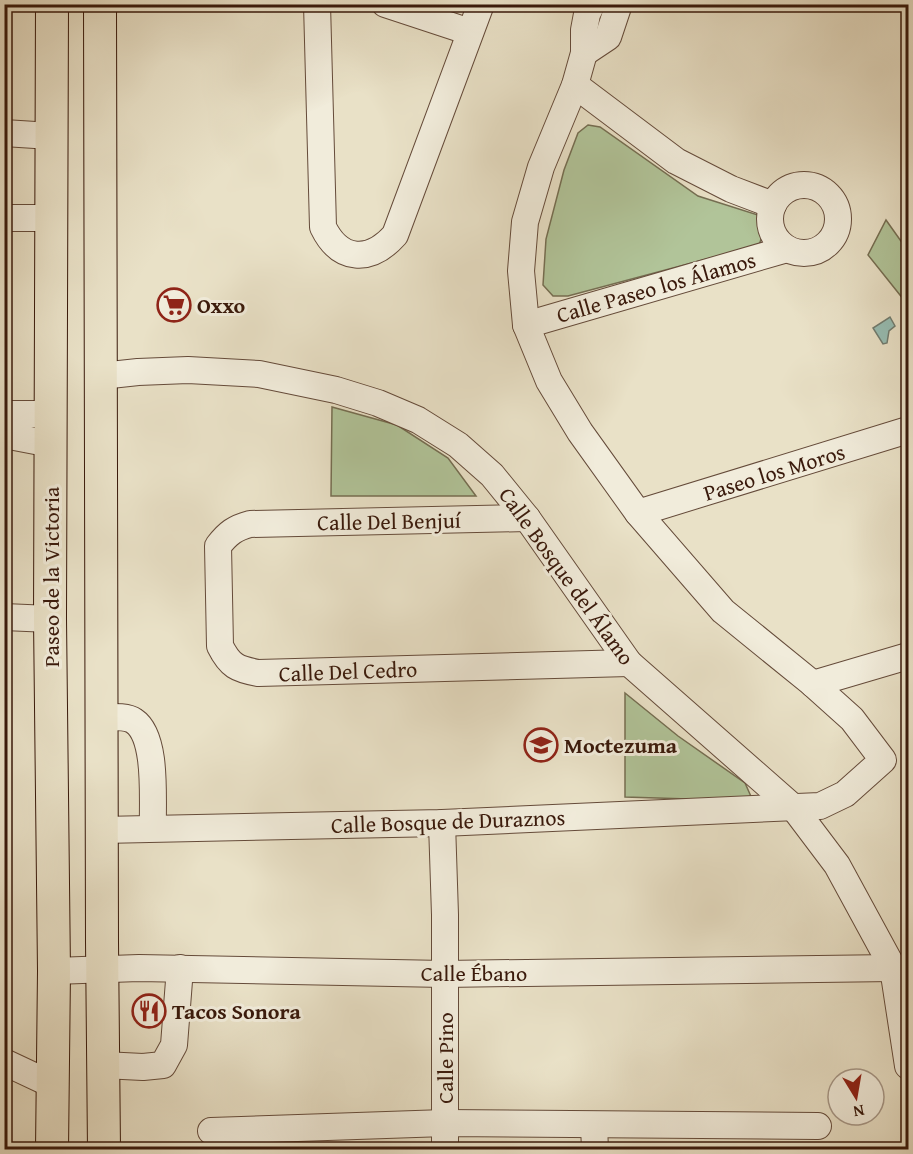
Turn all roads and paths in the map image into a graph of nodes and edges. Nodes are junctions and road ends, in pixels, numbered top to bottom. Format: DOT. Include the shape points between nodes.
graph roads {
  1 [pos="52,4"];
  2 [pos="100,4"];
  3 [pos="317,4"];
  4 [pos="385,4"];
  5 [pos="481,4"];
  6 [pos="592,4"];
  7 [pos="619,4"];
  8 [pos="470,32"];
  9 [pos="584,53"];
  10 [pos="575,85"];
  11 [pos="4,133"];
  12 [pos="51,136"];
  13 [pos="773,205"];
  14 [pos="4,218"];
  15 [pos="51,218"];
  16 [pos="787,249"];
  17 [pos="526,325"];
  18 [pos="101,376"];
  19 [pos="4,414"];
  20 [pos="52,414"];
  21 [pos="909,430"];
  22 [pos="4,435"];
  23 [pos="51,444"];
  24 [pos="638,513"];
  25 [pos="527,518"];
  26 [pos="250,524"];
  27 [pos="4,617"];
  28 [pos="50,619"];
  29 [pos="909,656"];
  30 [pos="629,663"];
  31 [pos="813,684"];
  32 [pos="102,717"];
  33 [pos="794,808"];
  34 [pos="442,823"];
  35 [pos="153,828"];
  36 [pos="102,830"];
  37 [pos="180,968"];
  38 [pos="893,968"];
  39 [pos="103,970"];
  40 [pos="54,971"];
  41 [pos="444,974"];
  42 [pos="4,1062"];
  43 [pos="103,1065"];
  44 [pos="909,1066"];
  45 [pos="53,1085"];
  46 [pos="445,1123"];
  47 [pos="818,1126"];
  48 [pos="211,1131"];
  49 [pos="595,1137"];
  50 [pos="52,1149"];
  51 [pos="104,1149"];
  52 [pos="445,1149"];
  1 -- 12 [label="main road, Paseo de la Victoria"];
  2 -- 18 [label="main road"];
  3 -- 8 [label="street" via="322,227 337,248 348,254 375,253 395,235"];
  4 -- 8 [label="street"];
  5 -- 8 [label="street"];
  6 -- 9 [label="street" via="584,30"];
  7 -- 9 [label="street" via="608,37"];
  9 -- 10 [label="street"];
  10 -- 13 [label="street" via="676,161"];
  10 -- 17 [label="street" via="541,167 525,222 521,271"];
  11 -- 12 [label="street"];
  12 -- 15 [label="main road, Paseo de la Victoria"];
  13 -- 16 [label="street" via="771,225 779,243"];
  13 -- 16 [label="street" via="780,195 801,185 823,190 837,209 839,220 830,242 810,253"];
  14 -- 15 [label="street"];
  15 -- 20 [label="main road, Paseo de la Victoria"];
  16 -- 17 [label="street, Calle Paseo los Álamos"];
  17 -- 24 [label="street" via="549,381"];
  18 -- 25 [label="street, Calle Bosque del Álamo" via="188,370 259,374 378,403 418,420 458,445 492,475"];
  18 -- 32 [label="main road"];
  19 -- 20 [label="street"];
  20 -- 23 [label="main road, Paseo de la Victoria"];
  21 -- 24 [label="street, Paseo los Moros"];
  22 -- 23 [label="street"];
  23 -- 28 [label="main road, Paseo de la Victoria"];
  24 -- 31 [label="street" via="723,611"];
  25 -- 26 [label="street, Calle Del Benjuí"];
  25 -- 30 [label="street, Calle Bosque del Álamo"];
  26 -- 30 [label="street, Calle Del Cedro" via="227,534 218,546 220,646 238,669 258,674"];
  27 -- 28 [label="street"];
  28 -- 40 [label="main road, Paseo de la Victoria"];
  29 -- 31 [label="street"];
  30 -- 33 [label="street, Calle Bosque del Álamo"];
  31 -- 33 [label="street, Calle Bosque de Duraznos" via="852,719 883,760 845,794 820,806"];
  32 -- 35 [label="street" via="133,720 144,731 151,751"];
  32 -- 36 [label="main road"];
  33 -- 34 [label="street, Calle Bosque de Duraznos"];
  33 -- 38 [label="street, Calle Bosque del Álamo" via="837,865"];
  34 -- 35 [label="street, Calle Bosque de Duraznos"];
  34 -- 41 [label="street, Calle Pino"];
  35 -- 36 [label="street, Calle Bosque de Duraznos"];
  36 -- 39 [label="main road"];
  37 -- 39 [label="street, Calle Ébano"];
  37 -- 41 [label="street, Calle Ébano"];
  37 -- 43 [label="street" via="174,1045 162,1065"];
  38 -- 41 [label="street, Calle Ébano"];
  38 -- 44 [label="street, Calle Bosque del Álamo"];
  39 -- 40 [label="street, Calle Ébano"];
  39 -- 43 [label="main road"];
  40 -- 45 [label="main road, Paseo de la Victoria"];
  41 -- 46 [label="street, Calle Pino"];
  42 -- 45 [label="street"];
  43 -- 51 [label="main road"];
  45 -- 50 [label="main road, Paseo de la Victoria"];
  46 -- 48 [label="street"];
  46 -- 49 [label="street"];
  46 -- 52 [label="street, Calle Pino"];
  47 -- 49 [label="street"];
}
